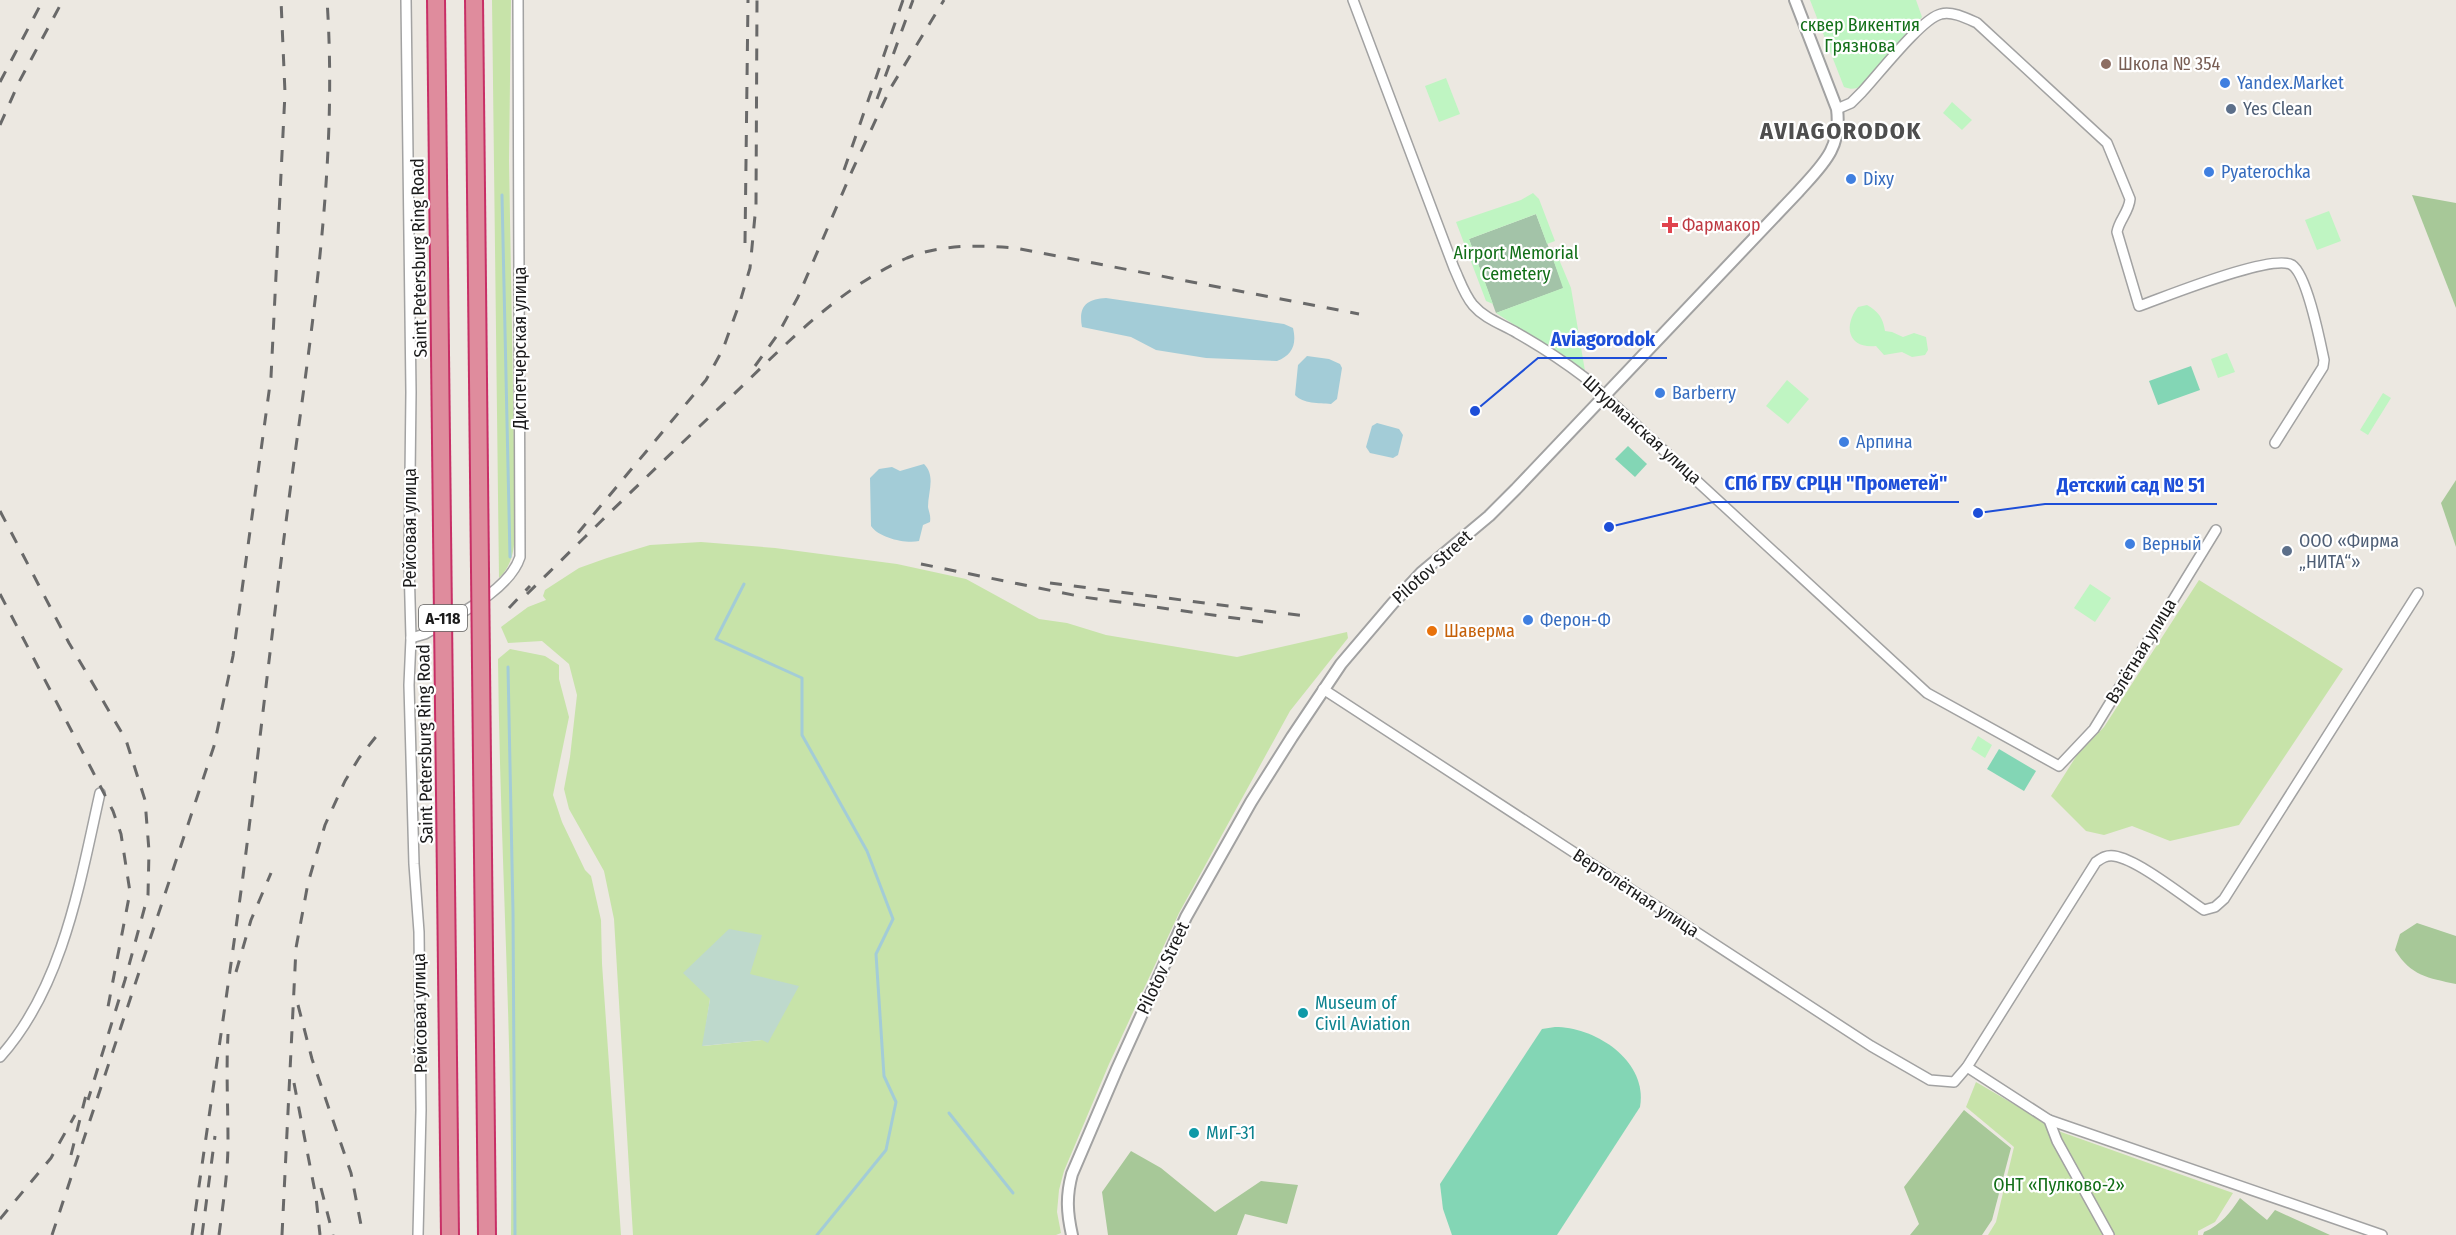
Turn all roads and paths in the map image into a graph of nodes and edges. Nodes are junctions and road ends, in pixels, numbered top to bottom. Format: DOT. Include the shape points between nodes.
graph roads {
  1 [pos="406,0"];
  2 [pos="436,0"];
  3 [pos="474,0"];
  4 [pos="518,0"];
  5 [pos="1353,0"];
  6 [pos="1795,0"];
  7 [pos="1837,109"];
  8 [pos="1604,394"];
  9 [pos="2275,443"];
  10 [pos="2216,530"];
  11 [pos="2418,593"];
  12 [pos="411,638"];
  13 [pos="1323,690"];
  14 [pos="2059,766"];
  15 [pos="100,793"];
  16 [pos="0,1057"];
  17 [pos="1967,1067"];
  18 [pos="2049,1120"];
  19 [pos="418,1235"];
  20 [pos="450,1235"];
  21 [pos="487,1235"];
  22 [pos="1072,1235"];
  23 [pos="2109,1235"];
  24 [pos="2382,1235"];
  1 -- 12 [label="street, Рейсовая улица"];
  2 -- 20 [label="highway, Saint Petersburg Ring Road / А-118, bridge"];
  3 -- 21 [label="highway, А-118, bridge"];
  4 -- 12 [label="street, Диспетчерская улица" via="520,557 504,583 425,634"];
  5 -- 8 [label="street, Штурманская улица" via="1468,298 1485,316 1565,362"];
  6 -- 7 [label="street, Pilotov Street"];
  7 -- 8 [label="street, Pilotov Street" via="1838,135 1826,160"];
  7 -- 9 [label="street" via="1851,103 1928,20 1944,13 1977,23 2107,143 2130,199 2117,232 2139,306 2253,266 2282,262 2293,266 2304,283 2324,360"];
  8 -- 13 [label="street, Pilotov Street" via="1489,516 1422,572 1353,648"];
  8 -- 14 [label="street, Штурманская улица" via="1927,693"];
  10 -- 14 [label="street, Взлётная улица" via="2094,729"];
  11 -- 17 [label="street" via="2224,899 2204,910 2131,862 2104,856 2096,862"];
  12 -- 19 [label="street, Рейсовая улица" via="421,1110"];
  13 -- 17 [label="street, Вертолётная улица" via="1871,1046 1930,1080 1954,1082"];
  13 -- 22 [label="street, Pilotov Street" via="1251,802 1186,917 1072,1174 1067,1210"];
  15 -- 16 [label="street" via="62,944 22,1030"];
  17 -- 18 [label="street"];
  18 -- 23 [label="street"];
  18 -- 24 [label="street"];
}
